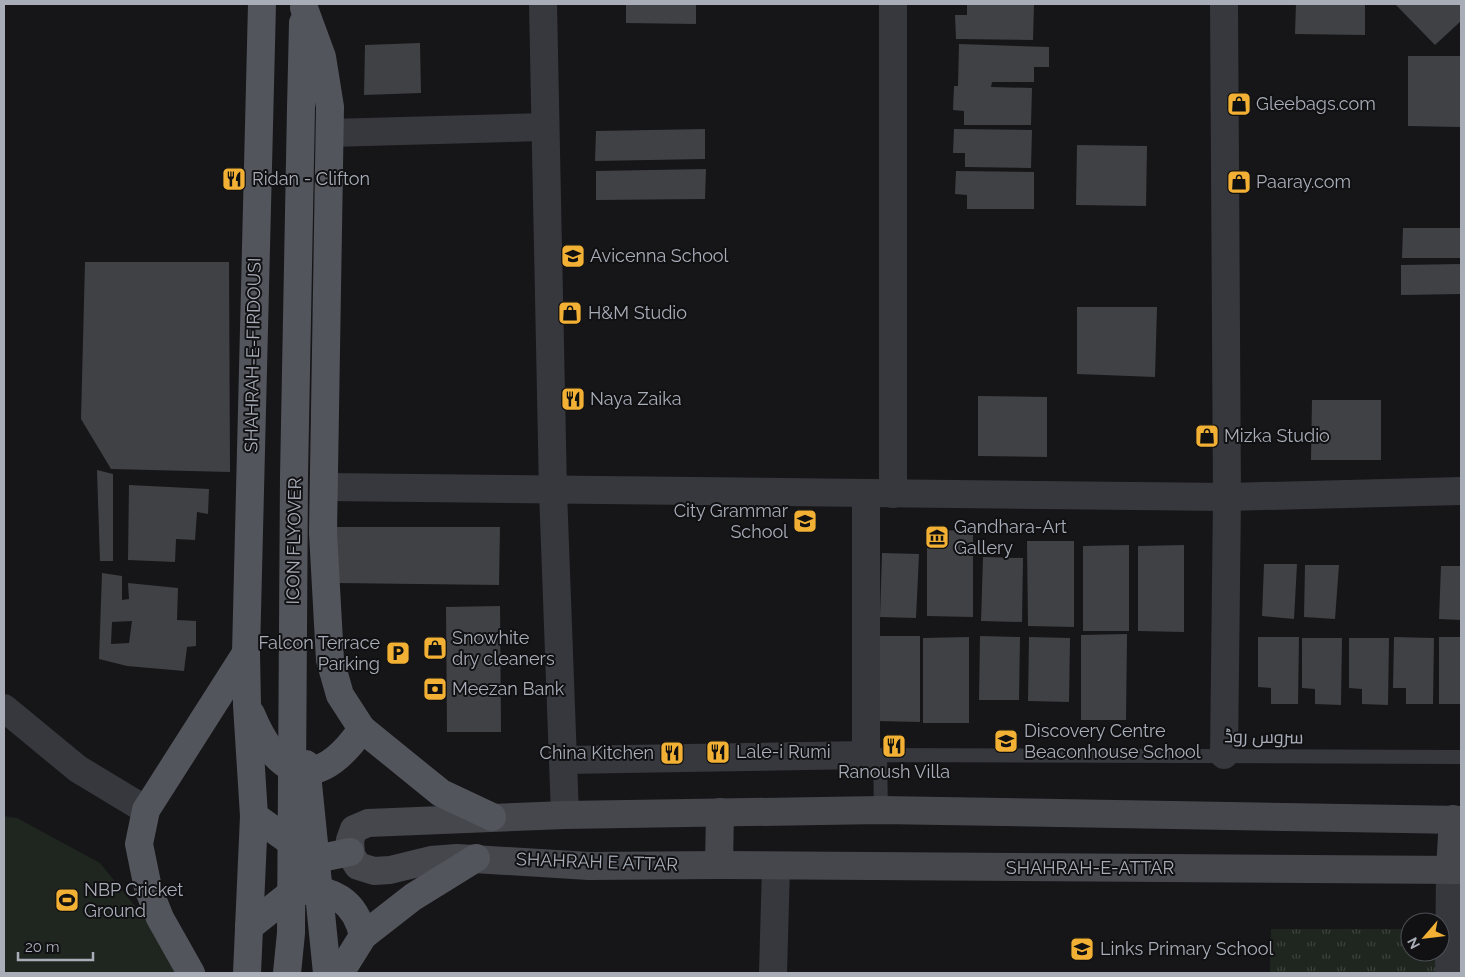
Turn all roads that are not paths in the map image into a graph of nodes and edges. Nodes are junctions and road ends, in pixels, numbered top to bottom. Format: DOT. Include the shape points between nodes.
graph roads {
  1 [pos="262,4"];
  2 [pos="544,4"];
  3 [pos="893,4"];
  4 [pos="1224,4"];
  5 [pos="304,6"];
  6 [pos="544,128"];
  7 [pos="330,133"];
  8 [pos="325,487"];
  9 [pos="553,491"];
  10 [pos="1461,491"];
  11 [pos="866,494"];
  12 [pos="893,494"];
  13 [pos="1227,497"];
  14 [pos="246,653"];
  15 [pos="292,688"];
  16 [pos="247,706"];
  17 [pos="4,708"];
  18 [pos="362,729"];
  19 [pos="873,755"];
  20 [pos="1224,755"];
  21 [pos="1461,757"];
  22 [pos="563,760"];
  23 [pos="146,810"];
  24 [pos="881,810"];
  25 [pos="720,812"];
  26 [pos="564,815"];
  27 [pos="254,816"];
  28 [pos="492,817"];
  29 [pos="1457,819"];
  30 [pos="350,852"];
  31 [pos="476,858"];
  32 [pos="316,859"];
  33 [pos="719,865"];
  34 [pos="776,866"];
  35 [pos="1456,870"];
  36 [pos="289,896"];
  37 [pos="249,926"];
  38 [pos="363,936"];
  39 [pos="191,973"];
  40 [pos="247,973"];
  41 [pos="287,973"];
  42 [pos="327,973"];
  43 [pos="340,973"];
  44 [pos="773,973"];
  45 [pos="1449,973"];
  1 -- 14 [label="main road, SHAHRAH-E-FIRDOUSI"];
  2 -- 6 [label="street"];
  3 -- 12 [label="street"];
  4 -- 13 [label="street"];
  5 -- 7 [label="main road" via="322,58 330,107"];
  5 -- 15 [label="main road, ICON FLYOVER, bridge"];
  6 -- 7 [label="street"];
  6 -- 9 [label="street"];
  7 -- 8 [label="main road"];
  8 -- 9 [label="street"];
  8 -- 18 [label="main road" via="323,534 330,660 340,695"];
  9 -- 11 [label="street"];
  9 -- 22 [label="street"];
  10 -- 13 [label="street"];
  11 -- 12 [label="street"];
  11 -- 19 [label="street"];
  12 -- 13 [label="street"];
  13 -- 20 [label="street"];
  14 -- 16 [label="main road, SHAHRAH-E-FIRDOUSI"];
  14 -- 23 [label="main road"];
  15 -- 41 [label="main road, ICON FLYOVER, bridge" via="291,933"];
  15 -- 42 [label="main road, bridge" via="309,786"];
  16 -- 18 [label="main road" via="273,753 291,767 304,771 332,764"];
  16 -- 27 [label="main road, SHAHRAH-E-FIRDOUSI"];
  17 -- 23 [label="street" via="78,769"];
  18 -- 28 [label="main road" via="441,793"];
  19 -- 20 [label="lane, سروس روڈ"];
  19 -- 22 [label="street"];
  19 -- 24 [label="lane"];
  20 -- 21 [label="lane, سروس روڈ"];
  22 -- 26 [label="street"];
  23 -- 39 [label="main road" via="139,844 148,888 160,918"];
  24 -- 25 [label="main road"];
  24 -- 29 [label="main road"];
  25 -- 26 [label="main road"];
  25 -- 33 [label="main road"];
  26 -- 28 [label="main road"];
  27 -- 32 [label="main road"];
  27 -- 37 [label="main road"];
  28 -- 30 [label="main road" via="363,824 352,832"];
  29 -- 35 [label="main road"];
  30 -- 31 [label="main road, SHAHRAH E ATTAR" via="358,866 374,871 432,860"];
  30 -- 32 [label="main road"];
  31 -- 33 [label="main road, SHAHRAH E ATTAR" via="589,866"];
  31 -- 38 [label="main road" via="413,897"];
  32 -- 36 [label="main road"];
  33 -- 34 [label="main road, SHAHRAH-E-ATTAR"];
  34 -- 35 [label="main road, SHAHRAH-E-ATTAR"];
  34 -- 44 [label="street"];
  35 -- 45 [label="street"];
  36 -- 37 [label="main road"];
  36 -- 38 [label="main road" via="310,890 323,890 335,895 354,911"];
  37 -- 40 [label="main road"];
  38 -- 43 [label="main road"];
}
